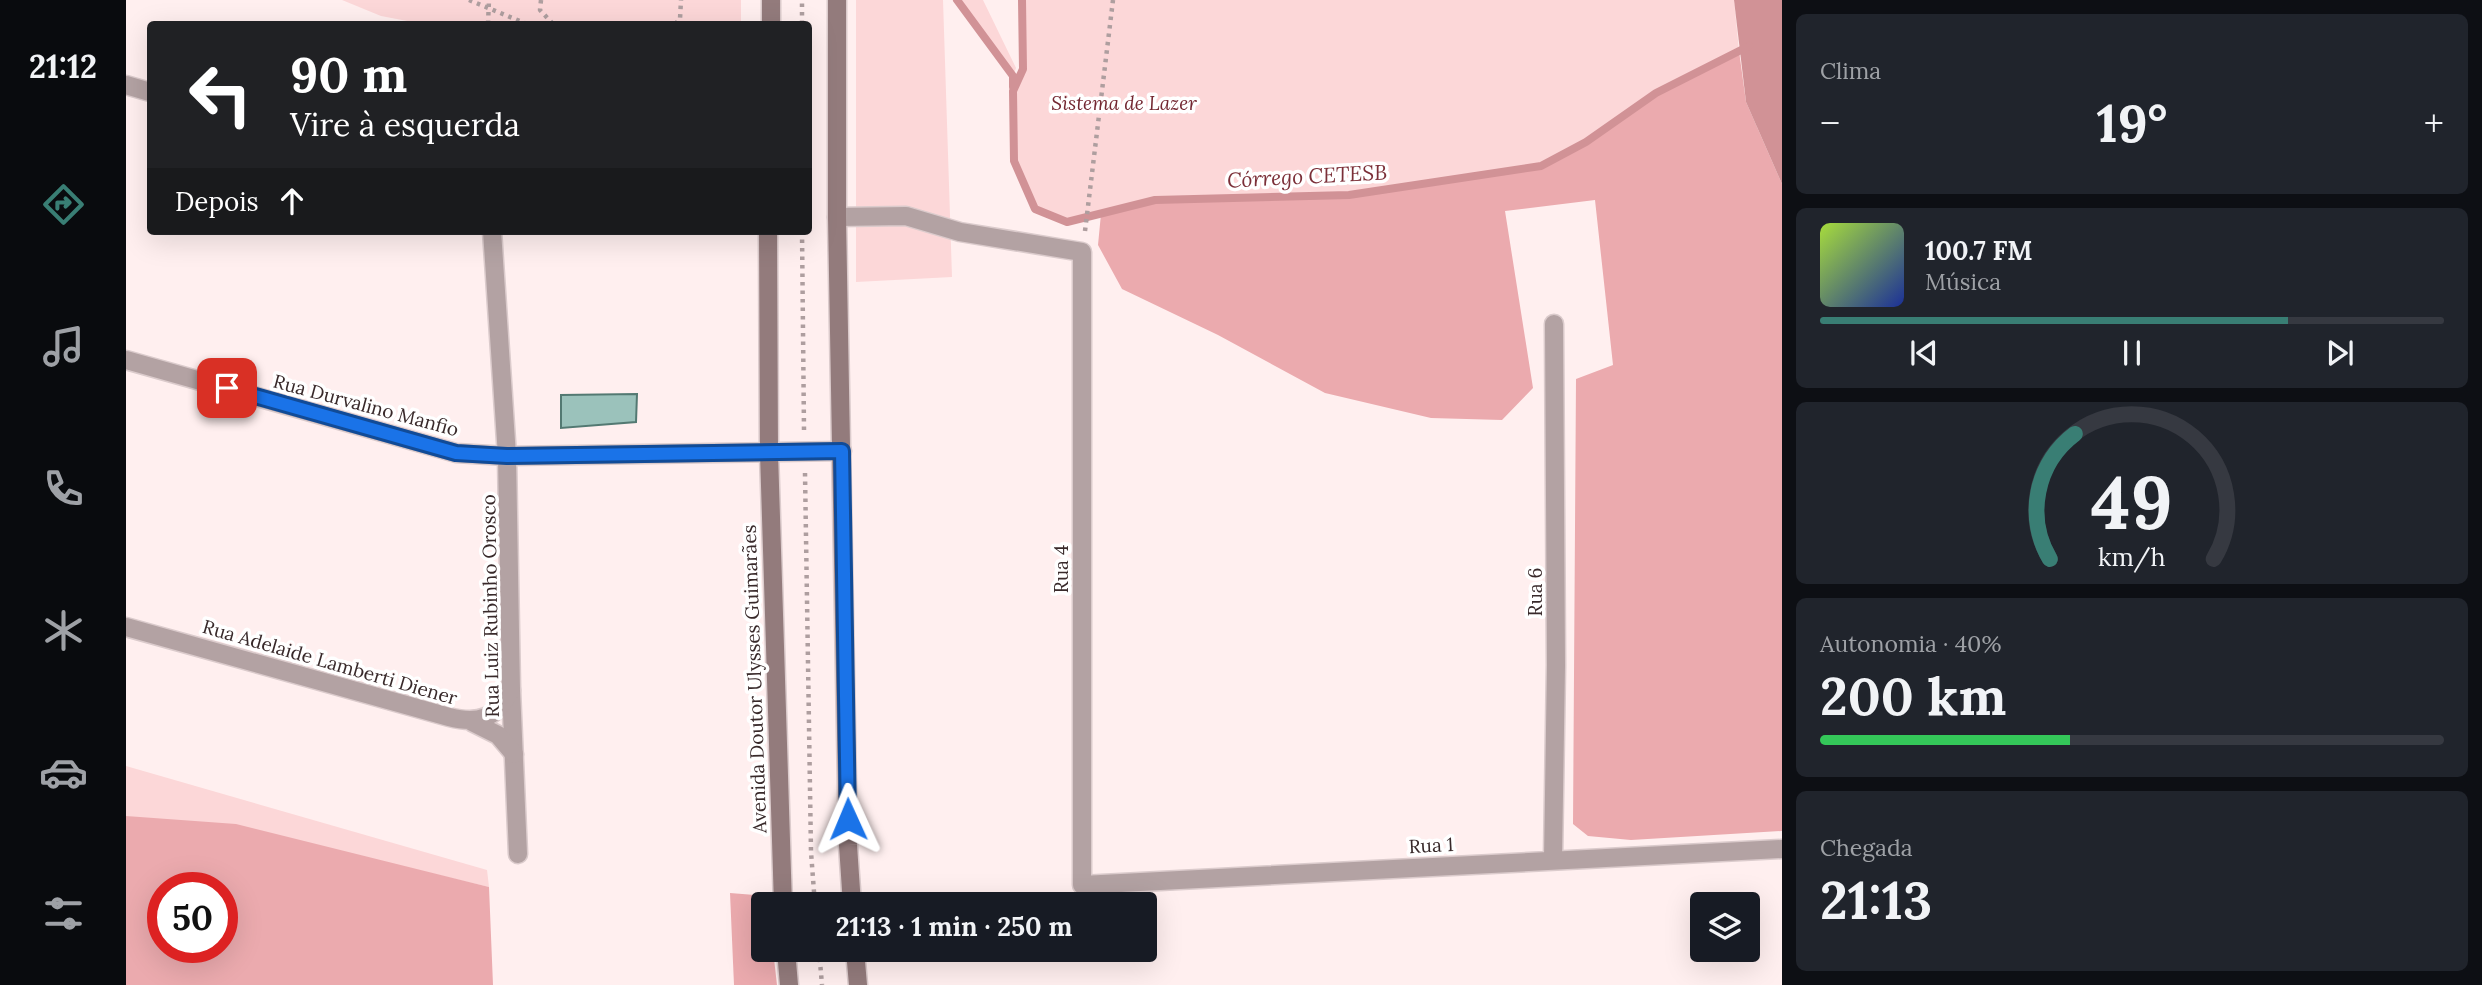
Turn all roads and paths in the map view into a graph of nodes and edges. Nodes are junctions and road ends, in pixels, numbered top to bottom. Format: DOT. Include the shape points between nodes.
graph roads {
  1 [pos="469,0"];
  2 [pos="489,0"];
  3 [pos="541,0"];
  4 [pos="681,0"];
  5 [pos="772,0"];
  6 [pos="802,0"];
  7 [pos="837,0"];
  8 [pos="1113,0"];
  9 [pos="490,9"];
  10 [pos="488,21"];
  11 [pos="520,21"];
  12 [pos="551,21"];
  13 [pos="678,21"];
  14 [pos="771,21"];
  15 [pos="802,21"];
  16 [pos="126,85"];
  17 [pos="147,91"];
  18 [pos="837,217"];
  19 [pos="1085,230"];
  20 [pos="492,235"];
  21 [pos="768,235"];
  22 [pos="802,235"];
  23 [pos="1554,324"];
  24 [pos="126,359"];
  25 [pos="804,391"];
  26 [pos="842,451"];
  27 [pos="769,453"];
  28 [pos="507,456"];
  29 [pos="805,502"];
  30 [pos="126,627"];
  31 [pos="511,690"];
  32 [pos="472,722"];
  33 [pos="514,754"];
  34 [pos="1782,849"];
  35 [pos="518,854"];
  36 [pos="1553,859"];
  37 [pos="1082,885"];
  38 [pos="783,892"];
  39 [pos="814,892"];
  40 [pos="851,892"];
  41 [pos="787,962"];
  42 [pos="820,962"];
  43 [pos="856,962"];
  44 [pos="789,985"];
  45 [pos="822,985"];
  46 [pos="858,985"];
  1 -- 9 [label="path"];
  2 -- 9 [label="path"];
  3 -- 12 [label="path" via="540,10"];
  4 -- 13 [label="path"];
  5 -- 14 [label="main road"];
  6 -- 15 [label="path"];
  7 -- 18 [label="main road"];
  8 -- 19 [label="path"];
  9 -- 10 [label="path"];
  9 -- 11 [label="path"];
  16 -- 17 [label="street"];
  18 -- 26 [label="main road"];
  18 -- 37 [label="street, Rua 4" via="906,216 960,232 1082,252"];
  20 -- 28 [label="street, Rua Luiz Rubinho Orosco"];
  21 -- 27 [label="main road, Avenida Doutor Ulysses Guimarães"];
  22 -- 25 [label="path"];
  23 -- 36 [label="street, Rua 6"];
  24 -- 28 [label="street, Rua Durvalino Manfio" via="456,453"];
  26 -- 27 [label="street"];
  26 -- 40 [label="main road"];
  27 -- 28 [label="street, Rua Durvalino Manfio"];
  27 -- 38 [label="main road, Avenida Doutor Ulysses Guimarães"];
  28 -- 31 [label="street, Rua Luiz Rubinho Orosco"];
  29 -- 39 [label="path"];
  30 -- 32 [label="street, Rua Adelaide Lamberti Diener"];
  31 -- 32 [label="street, Rua Adelaide Lamberti Diener" via="496,713"];
  31 -- 33 [label="street, Rua Luiz Rubinho Orosco"];
  32 -- 33 [label="street" via="498,735"];
  33 -- 35 [label="street, Rua Luiz Rubinho Orosco"];
  34 -- 36 [label="street, Rua 1"];
  36 -- 37 [label="street, Rua 1"];
  41 -- 44 [label="main road"];
  42 -- 45 [label="path"];
  43 -- 46 [label="main road"];
}
